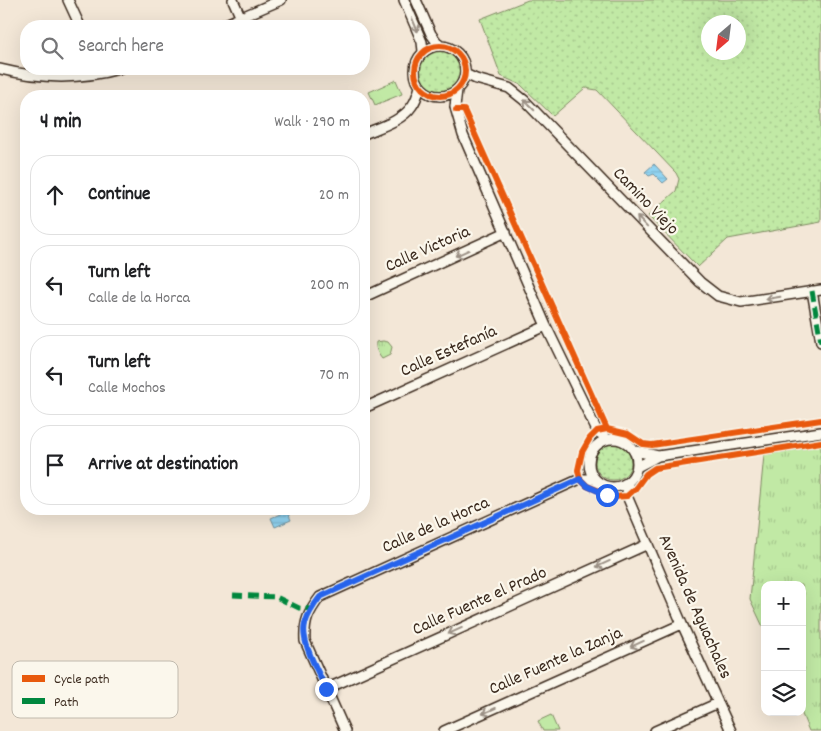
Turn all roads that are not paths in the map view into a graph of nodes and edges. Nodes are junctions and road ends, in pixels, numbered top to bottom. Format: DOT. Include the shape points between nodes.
graph roads {
  1 [pos="68,0"];
  2 [pos="233,0"];
  3 [pos="281,0"];
  4 [pos="404,0"];
  5 [pos="416,0"];
  6 [pos="241,18"];
  7 [pos="77,20"];
  8 [pos="236,20"];
  9 [pos="439,45"];
  10 [pos="422,51"];
  11 [pos="0,69"];
  12 [pos="20,73"];
  13 [pos="465,74"];
  14 [pos="31,75"];
  15 [pos="86,75"];
  16 [pos="420,87"];
  17 [pos="457,90"];
  18 [pos="428,93"];
  19 [pos="446,95"];
  20 [pos="414,104"];
  21 [pos="455,107"];
  22 [pos="370,131"];
  23 [pos="506,232"];
  24 [pos="817,290"];
  25 [pos="370,294"];
  26 [pos="546,326"];
  27 [pos="821,342"];
  28 [pos="370,405"];
  29 [pos="597,432"];
  30 [pos="821,432"];
  31 [pos="606,438"];
  32 [pos="596,444"];
  33 [pos="635,451"];
  34 [pos="658,456"];
  35 [pos="637,467"];
  36 [pos="589,468"];
  37 [pos="580,479"];
  38 [pos="595,479"];
  39 [pos="628,482"];
  40 [pos="615,488"];
  41 [pos="627,496"];
  42 [pos="648,544"];
  43 [pos="682,624"];
  44 [pos="326,689"];
  45 [pos="718,702"];
  46 [pos="345,731"];
  47 [pos="444,731"];
  48 [pos="655,731"];
  49 [pos="731,731"];
  1 -- 7 [label="street"];
  2 -- 6 [label="street"];
  3 -- 6 [label="street"];
  4 -- 10 [label="street, one-way" via="422,42"];
  5 -- 9 [label="street"];
  6 -- 8 [label="street"];
  9 -- 10 [label="street"];
  9 -- 13 [label="street" via="450,47 459,54 464,61"];
  10 -- 16 [label="street" via="414,70"];
  11 -- 12 [label="street"];
  13 -- 17 [label="street"];
  24 -- 13 [label="street, Camino Viejo, one-way" via="741,302 718,296 700,282 524,100 509,88"];
  14 -- 15 [label="street" via="46,78"];
  16 -- 18 [label="street"];
  16 -- 20 [label="street"];
  17 -- 19 [label="street"];
  17 -- 21 [label="street"];
  18 -- 19 [label="street"];
  18 -- 20 [label="street"];
  19 -- 21 [label="street"];
  20 -- 22 [label="street" via="399,118"];
  21 -- 23 [label="street" via="462,135"];
  23 -- 25 [label="street, Calle Victoria, one-way"];
  23 -- 26 [label="street"];
  24 -- 27 [label="street"];
  26 -- 28 [label="street, Calle Estefanía"];
  26 -- 29 [label="street"];
  29 -- 31 [label="street"];
  29 -- 32 [label="street"];
  30 -- 34 [label="street"];
  31 -- 32 [label="street"];
  31 -- 33 [label="street" via="624,440"];
  32 -- 36 [label="street" via="590,455"];
  33 -- 34 [label="street"];
  33 -- 35 [label="street"];
  34 -- 35 [label="street"];
  35 -- 39 [label="street"];
  36 -- 37 [label="street, Calle de la Horca"];
  36 -- 38 [label="street"];
  37 -- 38 [label="street, Calle de la Horca"];
  37 -- 44 [label="street, Calle de la Horca" via="320,597 310,609 304,625 305,641"];
  38 -- 40 [label="street"];
  39 -- 40 [label="street"];
  39 -- 41 [label="street, Avenida de Aguachales"];
  40 -- 41 [label="street"];
  41 -- 42 [label="street, Avenida de Aguachales"];
  42 -- 43 [label="street, Avenida de Aguachales"];
  42 -- 44 [label="street, Calle Fuente el Prado, one-way"];
  43 -- 45 [label="street, Avenida de Aguachales"];
  43 -- 47 [label="street, Calle Fuente la Zanja, one-way"];
  44 -- 46 [label="street"];
  45 -- 48 [label="street"];
  45 -- 49 [label="street, Avenida de Aguachales"];
}
